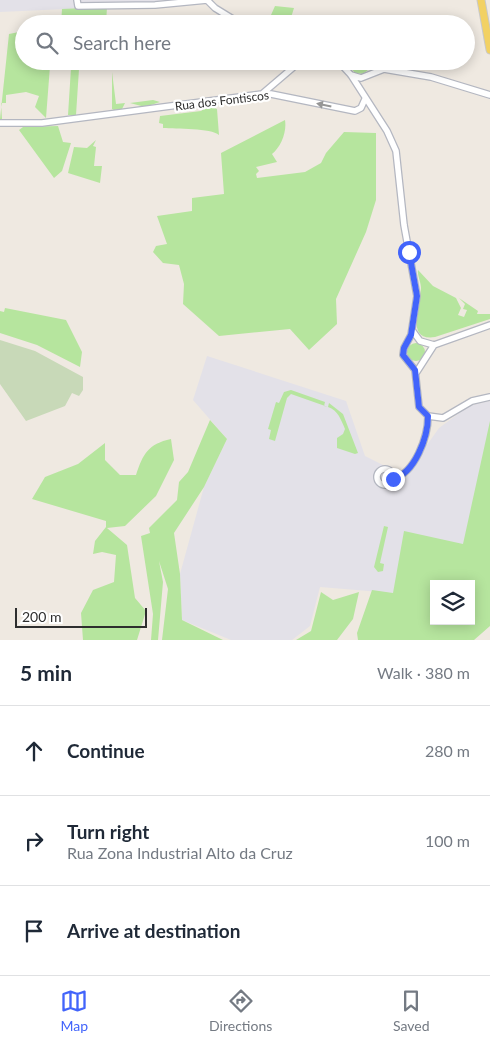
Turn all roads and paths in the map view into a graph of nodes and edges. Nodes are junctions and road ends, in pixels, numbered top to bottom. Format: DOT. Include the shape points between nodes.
graph roads {
  1 [pos="207,0"];
  2 [pos="481,0"];
  3 [pos="77,3"];
  4 [pos="227,15"];
  5 [pos="490,50"];
  6 [pos="291,70"];
  7 [pos="347,70"];
  8 [pos="350,70"];
  9 [pos="371,70"];
  10 [pos="382,70"];
  11 [pos="390,70"];
  12 [pos="350,73"];
  13 [pos="367,76"];
  14 [pos="362,92"];
  15 [pos="262,94"];
  16 [pos="488,94"];
  17 [pos="365,99"];
  18 [pos="0,122"];
  19 [pos="490,325"];
  20 [pos="412,330"];
  21 [pos="422,342"];
  22 [pos="408,343"];
  23 [pos="434,345"];
  24 [pos="428,354"];
  25 [pos="409,363"];
  26 [pos="422,363"];
  27 [pos="416,373"];
  28 [pos="490,397"];
  29 [pos="428,416"];
  30 [pos="393,479"];
  1 -- 3 [label="street" via="155,4"];
  1 -- 4 [label="street"];
  2 -- 5 [label="main road"];
  6 -- 15 [label="street"];
  7 -- 12 [label="street"];
  8 -- 12 [label="street"];
  9 -- 13 [label="street"];
  10 -- 13 [label="street"];
  11 -- 16 [label="street" via="431,77"];
  12 -- 13 [label="street" via="357,78"];
  12 -- 14 [label="street"];
  13 -- 14 [label="street"];
  14 -- 17 [label="street"];
  17 -- 15 [label="street, Rua dos Fontiscos, one-way" via="361,108 355,111"];
  15 -- 18 [label="street, Rua dos Fontiscos" via="42,123"];
  17 -- 20 [label="street" via="387,131 396,151 417,296"];
  19 -- 23 [label="street"];
  20 -- 21 [label="street"];
  20 -- 22 [label="street"];
  21 -- 22 [label="street"];
  21 -- 23 [label="street"];
  21 -- 24 [label="street"];
  22 -- 25 [label="street" via="403,355"];
  23 -- 24 [label="street"];
  24 -- 26 [label="street"];
  25 -- 26 [label="street"];
  25 -- 27 [label="street"];
  26 -- 27 [label="street"];
  27 -- 29 [label="street" via="419,407"];
  28 -- 29 [label="street" via="472,401 443,418"];
  29 -- 30 [label="street" via="421,449 401,475"];
}
